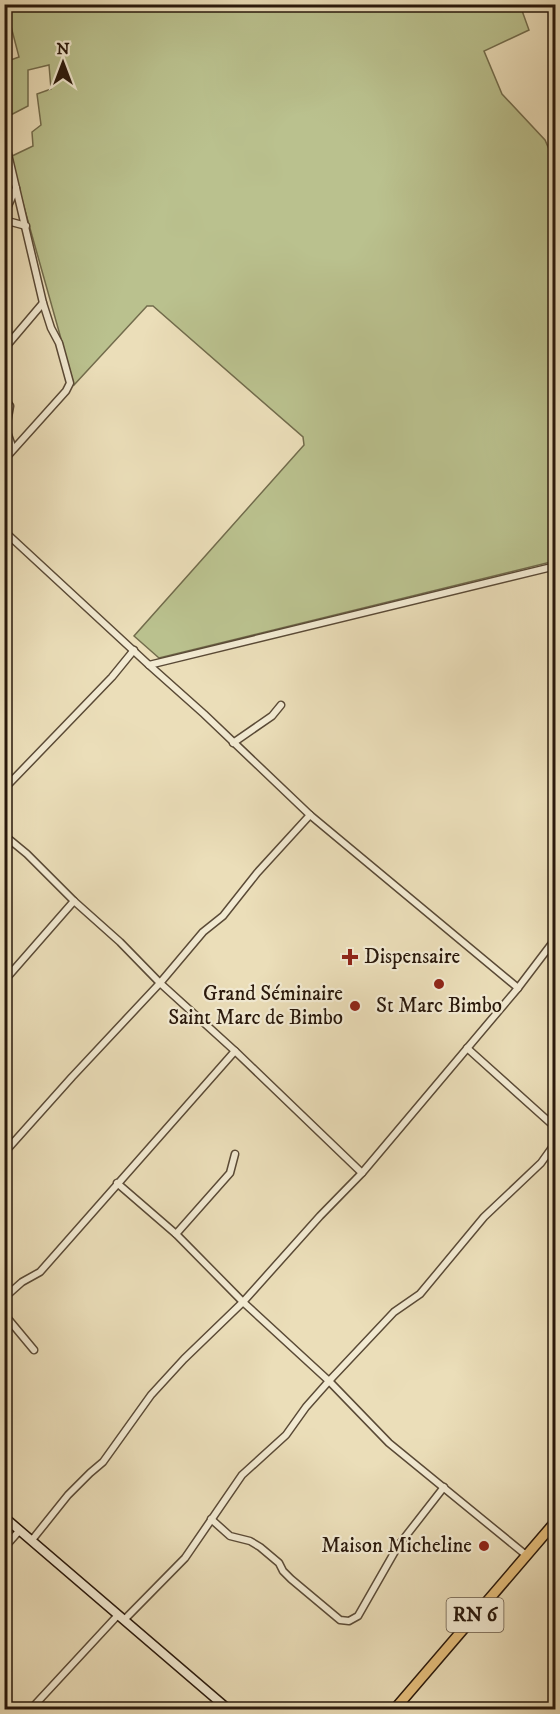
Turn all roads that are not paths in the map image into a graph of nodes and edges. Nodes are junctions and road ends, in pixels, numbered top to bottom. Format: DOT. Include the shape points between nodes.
graph roads {
  1 [pos="20,4"];
  2 [pos="4,8"];
  3 [pos="4,137"];
  4 [pos="16,187"];
  5 [pos="4,215"];
  6 [pos="4,220"];
  7 [pos="26,226"];
  8 [pos="43,303"];
  9 [pos="4,349"];
  10 [pos="4,398"];
  11 [pos="13,449"];
  12 [pos="4,460"];
  13 [pos="4,531"];
  14 [pos="555,566"];
  15 [pos="134,650"];
  16 [pos="149,665"];
  17 [pos="281,705"];
  18 [pos="233,743"];
  19 [pos="4,789"];
  20 [pos="310,814"];
  21 [pos="4,835"];
  22 [pos="74,901"];
  23 [pos="555,938"];
  24 [pos="4,981"];
  25 [pos="160,983"];
  26 [pos="518,988"];
  27 [pos="467,1048"];
  28 [pos="235,1052"];
  29 [pos="555,1128"];
  30 [pos="555,1142"];
  31 [pos="4,1153"];
  32 [pos="235,1154"];
  33 [pos="362,1173"];
  34 [pos="117,1183"];
  35 [pos="176,1234"];
  36 [pos="4,1298"];
  37 [pos="243,1302"];
  38 [pos="4,1314"];
  39 [pos="34,1350"];
  40 [pos="329,1381"];
  41 [pos="444,1487"];
  42 [pos="4,1517"];
  43 [pos="211,1519"];
  44 [pos="555,1521"];
  45 [pos="20,1530"];
  46 [pos="32,1540"];
  47 [pos="4,1548"];
  48 [pos="526,1555"];
  49 [pos="121,1617"];
  50 [pos="30,1710"];
  51 [pos="229,1710"];
  52 [pos="394,1710"];
  1 -- 2 [label="street"];
  3 -- 4 [label="street"];
  4 -- 5 [label="street"];
  4 -- 7 [label="street"];
  6 -- 7 [label="street"];
  7 -- 8 [label="street"];
  8 -- 9 [label="street"];
  8 -- 11 [label="street" via="70,383"];
  10 -- 11 [label="street" via="10,406 6,429"];
  11 -- 12 [label="street"];
  13 -- 15 [label="street"];
  14 -- 16 [label="street"];
  15 -- 16 [label="street"];
  15 -- 19 [label="street"];
  16 -- 18 [label="street"];
  17 -- 18 [label="street" via="272,716"];
  18 -- 20 [label="street"];
  20 -- 25 [label="street" via="224,916 203,932"];
  20 -- 26 [label="street"];
  21 -- 22 [label="street"];
  22 -- 24 [label="street"];
  22 -- 25 [label="street"];
  23 -- 26 [label="street"];
  25 -- 28 [label="street"];
  25 -- 31 [label="street"];
  26 -- 27 [label="street"];
  27 -- 29 [label="street"];
  27 -- 33 [label="street"];
  28 -- 33 [label="street"];
  28 -- 34 [label="street"];
  30 -- 40 [label="street" via="541,1163 484,1217 420,1294 394,1312"];
  32 -- 35 [label="street" via="230,1173"];
  33 -- 37 [label="street"];
  34 -- 35 [label="street"];
  34 -- 36 [label="street" via="40,1272"];
  35 -- 37 [label="street"];
  37 -- 40 [label="street"];
  37 -- 46 [label="street" via="151,1395 103,1462"];
  38 -- 39 [label="street"];
  40 -- 41 [label="street" via="390,1443"];
  40 -- 43 [label="street" via="286,1435 242,1475"];
  41 -- 43 [label="street" via="398,1546 358,1616 349,1621 332,1614 260,1548 231,1536"];
  41 -- 48 [label="street"];
  42 -- 45 [label="main road"];
  43 -- 49 [label="street" via="185,1558"];
  44 -- 48 [label="main road, RN 6"];
  45 -- 46 [label="main road"];
  45 -- 47 [label="street"];
  46 -- 49 [label="main road"];
  48 -- 52 [label="main road, RN 6"];
  49 -- 50 [label="street"];
  49 -- 51 [label="main road"];
}
